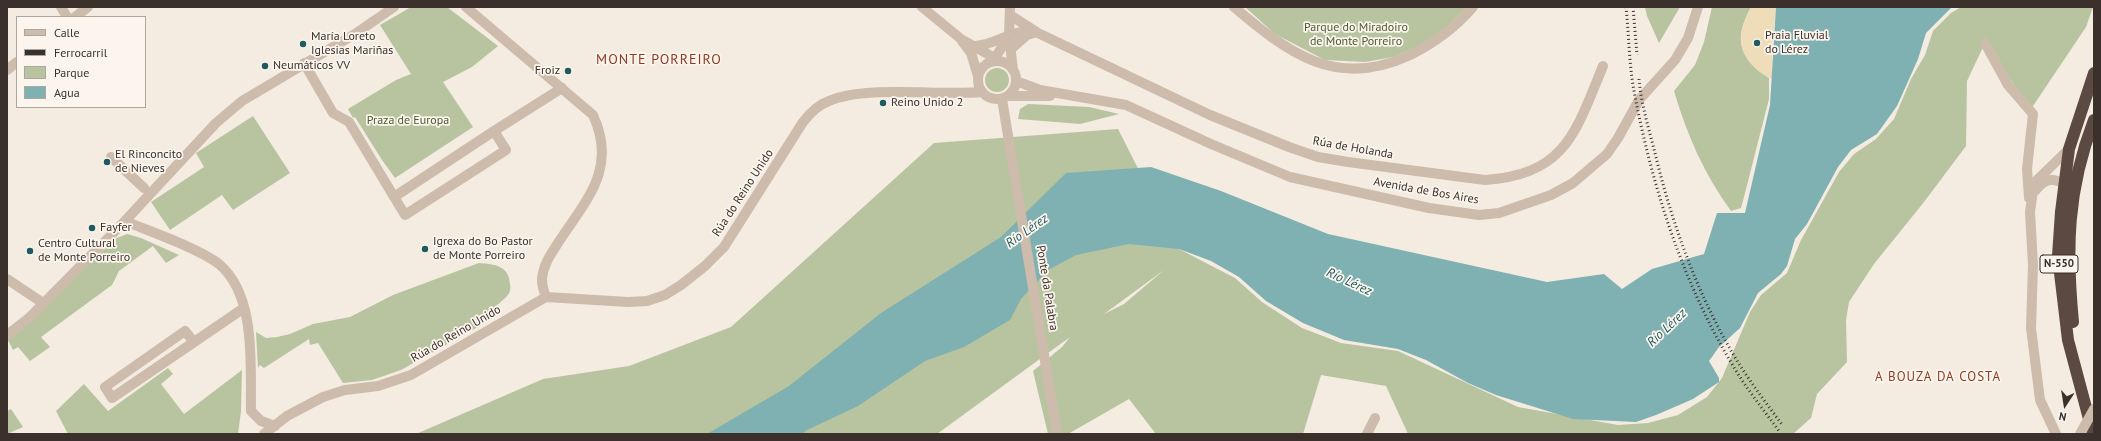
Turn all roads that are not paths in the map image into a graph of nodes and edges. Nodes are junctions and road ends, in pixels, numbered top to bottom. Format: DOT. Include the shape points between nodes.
graph roads {
  1 [pos="62,7"];
  2 [pos="88,7"];
  3 [pos="394,7"];
  4 [pos="466,7"];
  5 [pos="922,7"];
  6 [pos="1234,7"];
  7 [pos="1473,7"];
  8 [pos="1698,7"];
  9 [pos="1010,11"];
  10 [pos="66,16"];
  11 [pos="76,16"];
  12 [pos="1038,33"];
  13 [pos="1010,35"];
  14 [pos="961,39"];
  15 [pos="1985,43"];
  16 [pos="975,46"];
  17 [pos="1011,49"];
  18 [pos="996,61"];
  19 [pos="16,63"];
  20 [pos="304,63"];
  21 [pos="1603,66"];
  22 [pos="7,70"];
  23 [pos="1014,70"];
  24 [pos="2094,73"];
  25 [pos="978,76"];
  26 [pos="1016,81"];
  27 [pos="562,88"];
  28 [pos="982,92"];
  29 [pos="1005,97"];
  30 [pos="1090,98"];
  31 [pos="2094,120"];
  32 [pos="494,131"];
  33 [pos="2069,150"];
  34 [pos="111,157"];
  35 [pos="2064,184"];
  36 [pos="144,188"];
  37 [pos="394,197"];
  38 [pos="2032,199"];
  39 [pos="125,221"];
  40 [pos="7,279"];
  41 [pos="546,297"];
  42 [pos="43,303"];
  43 [pos="244,308"];
  44 [pos="7,335"];
  45 [pos="194,342"];
  46 [pos="2079,377"];
  47 [pos="2094,410"];
  48 [pos="1375,418"];
  49 [pos="275,426"];
  50 [pos="264,434"];
  51 [pos="1057,434"];
  52 [pos="1367,434"];
  53 [pos="2056,434"];
  54 [pos="2080,434"];
  55 [pos="2093,434"];
  1 -- 10 [label="street"];
  2 -- 11 [label="street"];
  3 -- 20 [label="street" via="355,34"];
  4 -- 27 [label="street"];
  5 -- 14 [label="street"];
  6 -- 7 [label="street" via="1278,42 1300,55 1345,70 1366,69 1396,62 1429,46"];
  8 -- 30 [label="street, Avenida de Bos Aires" via="1688,38 1675,60 1639,100 1607,154 1573,183 1531,203 1499,213 1479,215 1429,208 1290,177 1126,105"];
  9 -- 12 [label="street, Rúa de Holanda"];
  9 -- 13 [label="street, Rúa de Holanda"];
  12 -- 13 [label="street, Rúa de Holanda" via="1026,30"];
  12 -- 17 [label="street" via="1027,35"];
  12 -- 21 [label="street, Rúa de Holanda" via="1210,115 1318,157 1484,180 1507,179 1530,171 1564,148 1575,132"];
  13 -- 16 [label="street" via="992,43"];
  13 -- 17 [label="street, Rúa de Holanda"];
  13 -- 18 [label="street"];
  14 -- 16 [label="street"];
  14 -- 25 [label="street" via="971,53"];
  15 -- 38 [label="street" via="2008,85 2034,114 2026,182"];
  16 -- 18 [label="street"];
  17 -- 23 [label="street, Rúa de Holanda"];
  18 -- 23 [label="street" via="1006,63"];
  18 -- 25 [label="street" via="984,65"];
  19 -- 22 [label="street"];
  20 -- 37 [label="street" via="333,112 349,122"];
  20 -- 39 [label="street" via="242,101 216,123"];
  23 -- 26 [label="street"];
  24 -- 33 [label="highway, N-550"];
  25 -- 28 [label="street"];
  26 -- 29 [label="street" via="1013,92"];
  26 -- 30 [label="street, Avenida de Bos Aires" via="1040,90"];
  27 -- 32 [label="street"];
  27 -- 41 [label="street" via="593,116 600,130 602,164 596,183 546,261 542,280"];
  28 -- 29 [label="street" via="992,99"];
  28 -- 41 [label="street, Rúa do Reino Unido" via="867,93 829,101 814,110 803,122 724,247 681,285 665,295 647,301"];
  29 -- 30 [label="street, Avenida de Bos Aires"];
  29 -- 51 [label="street, Ponte da Palabra" via="1006,124"];
  31 -- 46 [label="highway, N-550" via="2082,152 2070,214 2068,256"];
  32 -- 37 [label="street"];
  32 -- 37 [label="street" via="506,150 405,215"];
  33 -- 35 [label="highway, N-550"];
  33 -- 38 [label="street" via="2036,180"];
  34 -- 36 [label="street"];
  35 -- 38 [label="street" via="2049,179 2039,186"];
  35 -- 46 [label="highway, N-550" via="2058,256 2068,340"];
  38 -- 53 [label="street" via="2033,265 2030,328 2040,400"];
  39 -- 42 [label="street"];
  39 -- 43 [label="street" via="219,264 235,281"];
  40 -- 42 [label="street"];
  41 -- 49 [label="street, Rúa do Reino Unido" via="411,375 378,386 345,390 323,397 287,416"];
  42 -- 44 [label="street"];
  43 -- 45 [label="street"];
  43 -- 49 [label="street" via="249,323 251,411 261,421"];
  45 -- 45 [label="street" via="185,331 105,387 112,398"];
  46 -- 55 [label="highway, N-550"];
  47 -- 54 [label="street, bridge"];
  48 -- 52 [label="street"];
  49 -- 50 [label="street, Rúa do Reino Unido"];
}
